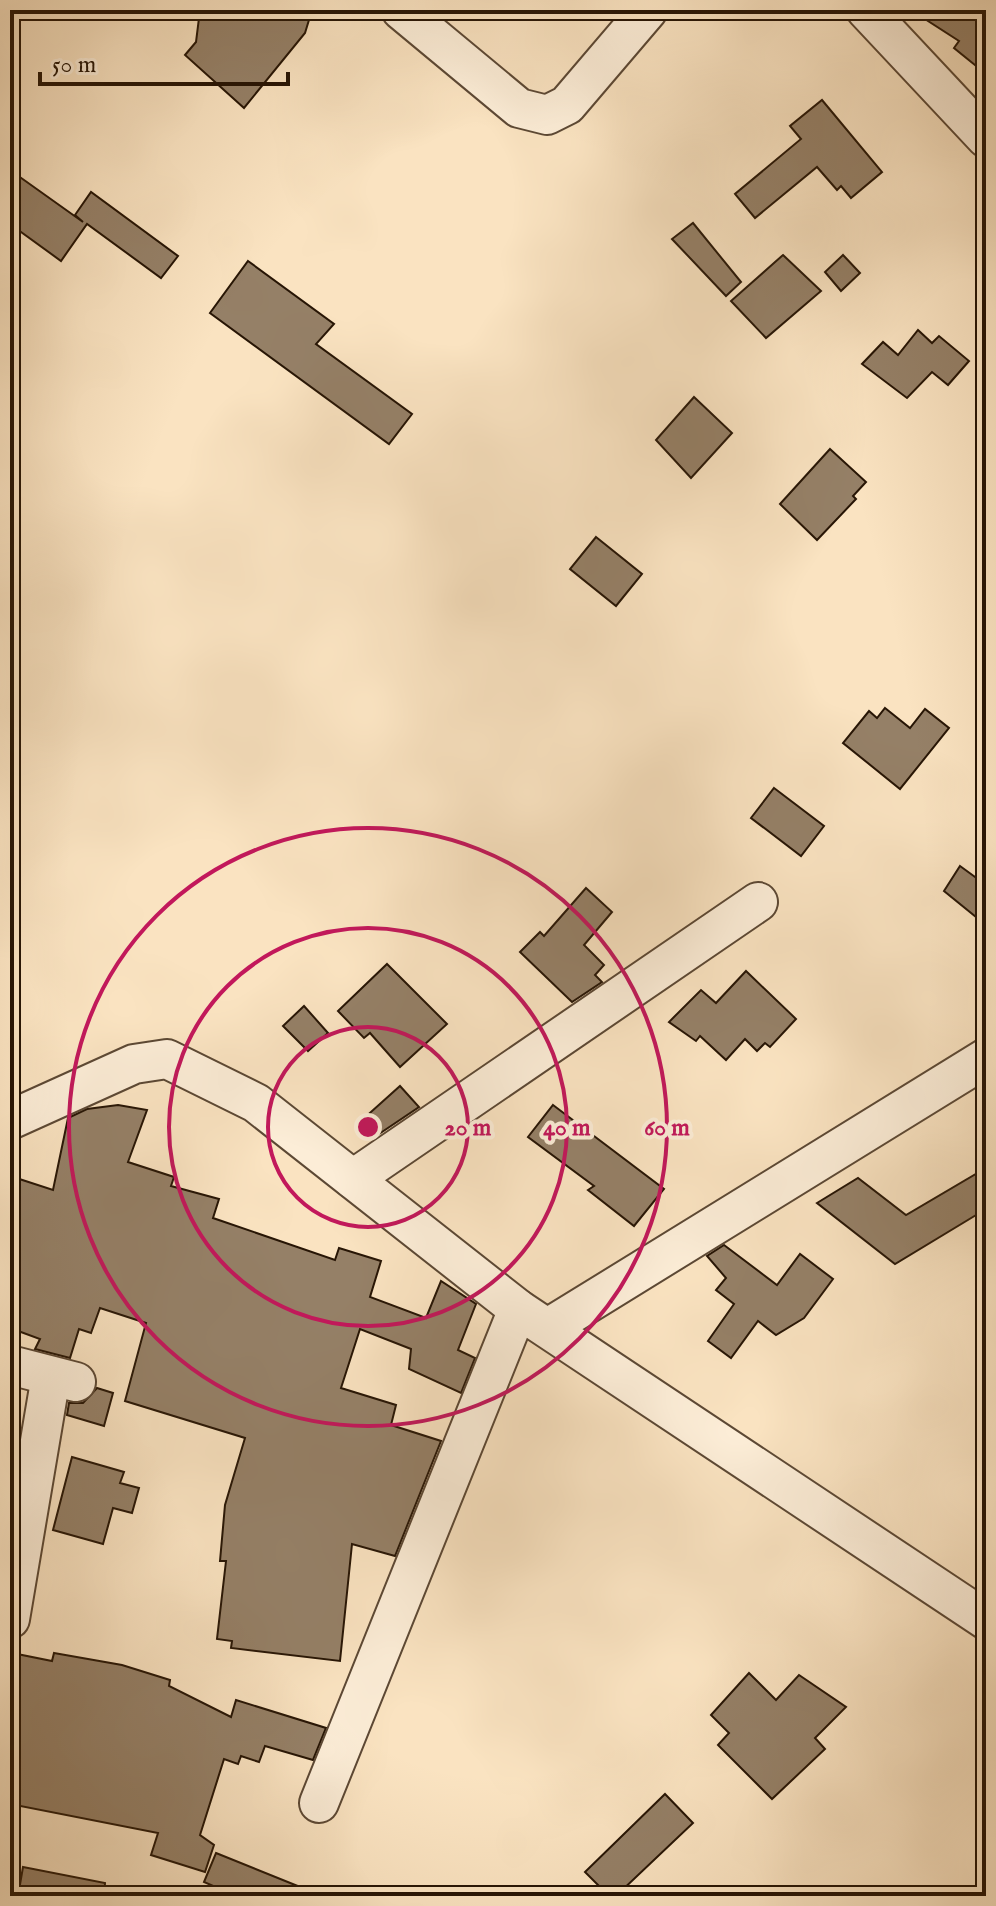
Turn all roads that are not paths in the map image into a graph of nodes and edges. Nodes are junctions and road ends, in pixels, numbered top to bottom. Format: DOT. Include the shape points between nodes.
graph roads {
  1 [pos="401,10"];
  2 [pos="648,10"];
  3 [pos="866,10"];
  4 [pos="986,138"];
  5 [pos="758,902"];
  6 [pos="986,1058"];
  7 [pos="10,1120"];
  8 [pos="353,1179"];
  9 [pos="533,1318"];
  10 [pos="10,1365"];
  11 [pos="10,1619"];
  12 [pos="986,1620"];
  13 [pos="319,1803"];
  1 -- 2 [label="street" via="519,108 547,115 567,105"];
  3 -- 4 [label="street"];
  5 -- 8 [label="street"];
  6 -- 9 [label="street"];
  7 -- 8 [label="street" via="134,1064 167,1059 256,1103"];
  8 -- 9 [label="street"];
  9 -- 12 [label="street"];
  9 -- 13 [label="street"];
  10 -- 11 [label="street" via="64,1379"];
}
